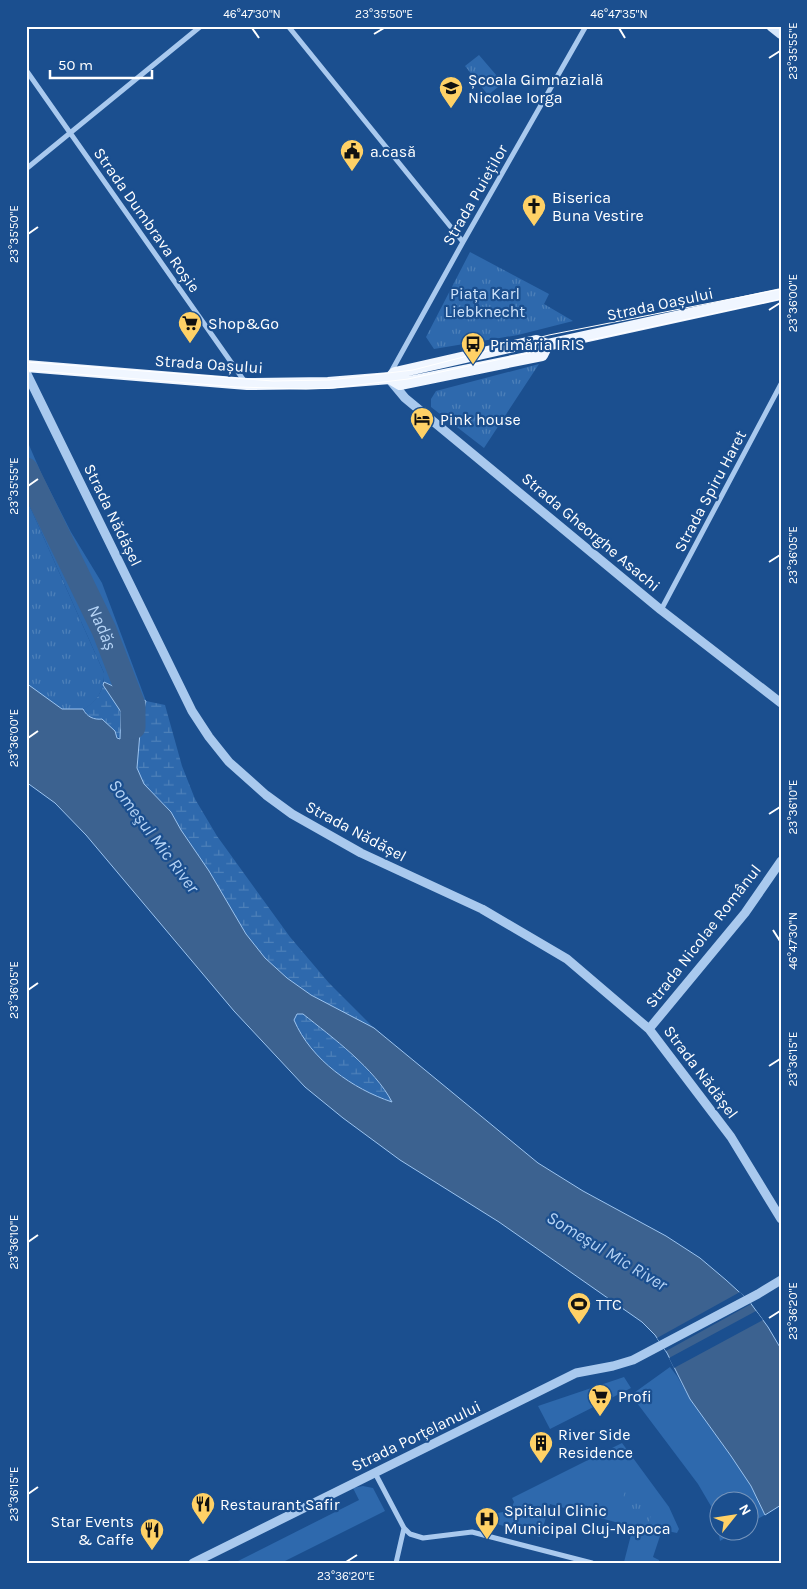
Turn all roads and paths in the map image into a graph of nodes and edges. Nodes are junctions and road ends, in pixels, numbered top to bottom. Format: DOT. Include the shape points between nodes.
graph roads {
  1 [pos="201,26"];
  2 [pos="288,26"];
  3 [pos="586,26"];
  4 [pos="770,26"];
  5 [pos="781,34"];
  6 [pos="26,70"];
  7 [pos="70,134"];
  8 [pos="26,169"];
  9 [pos="463,242"];
  10 [pos="781,294"];
  11 [pos="26,366"];
  12 [pos="26,372"];
  13 [pos="390,378"];
  14 [pos="247,384"];
  15 [pos="781,384"];
  16 [pos="661,610"];
  17 [pos="781,703"];
  18 [pos="781,861"];
  19 [pos="649,1029"];
  20 [pos="781,1219"];
  21 [pos="781,1280"];
  22 [pos="376,1473"];
  23 [pos="404,1528"];
  24 [pos="193,1563"];
  25 [pos="396,1563"];
  26 [pos="592,1563"];
  1 -- 7 [label="street"];
  2 -- 9 [label="street"];
  3 -- 9 [label="street, Strada Puieților"];
  4 -- 5 [label="main road"];
  6 -- 7 [label="street, Strada Dumbrava Roșie"];
  7 -- 8 [label="street"];
  7 -- 14 [label="street, Strada Dumbrava Roșie"];
  9 -- 13 [label="street, Strada Puieților"];
  10 -- 13 [label="main road, Strada Oașului" via="547,345 542,355 400,384"];
  11 -- 14 [label="main road, Strada Oașului"];
  12 -- 19 [label="street, Strada Nădășel" via="192,711 229,762 292,814 361,853 482,909 567,959"];
  13 -- 14 [label="main road, Strada Oașului"];
  13 -- 16 [label="street, Strada Gheorghe Asachi" via="405,398"];
  15 -- 16 [label="street, Strada Spiru Haret"];
  16 -- 17 [label="street, Strada Gheorghe Asachi"];
  18 -- 19 [label="street, Strada Nicolae Românul" via="745,913"];
  19 -- 20 [label="street, Strada Nădășel" via="732,1137"];
  21 -- 22 [label="street, Strada Porțelanului" via="633,1360 576,1373"];
  22 -- 23 [label="street"];
  22 -- 24 [label="street, Strada Porțelanului"];
  23 -- 25 [label="street"];
  23 -- 26 [label="street" via="410,1534 423,1538 472,1532"];
}
